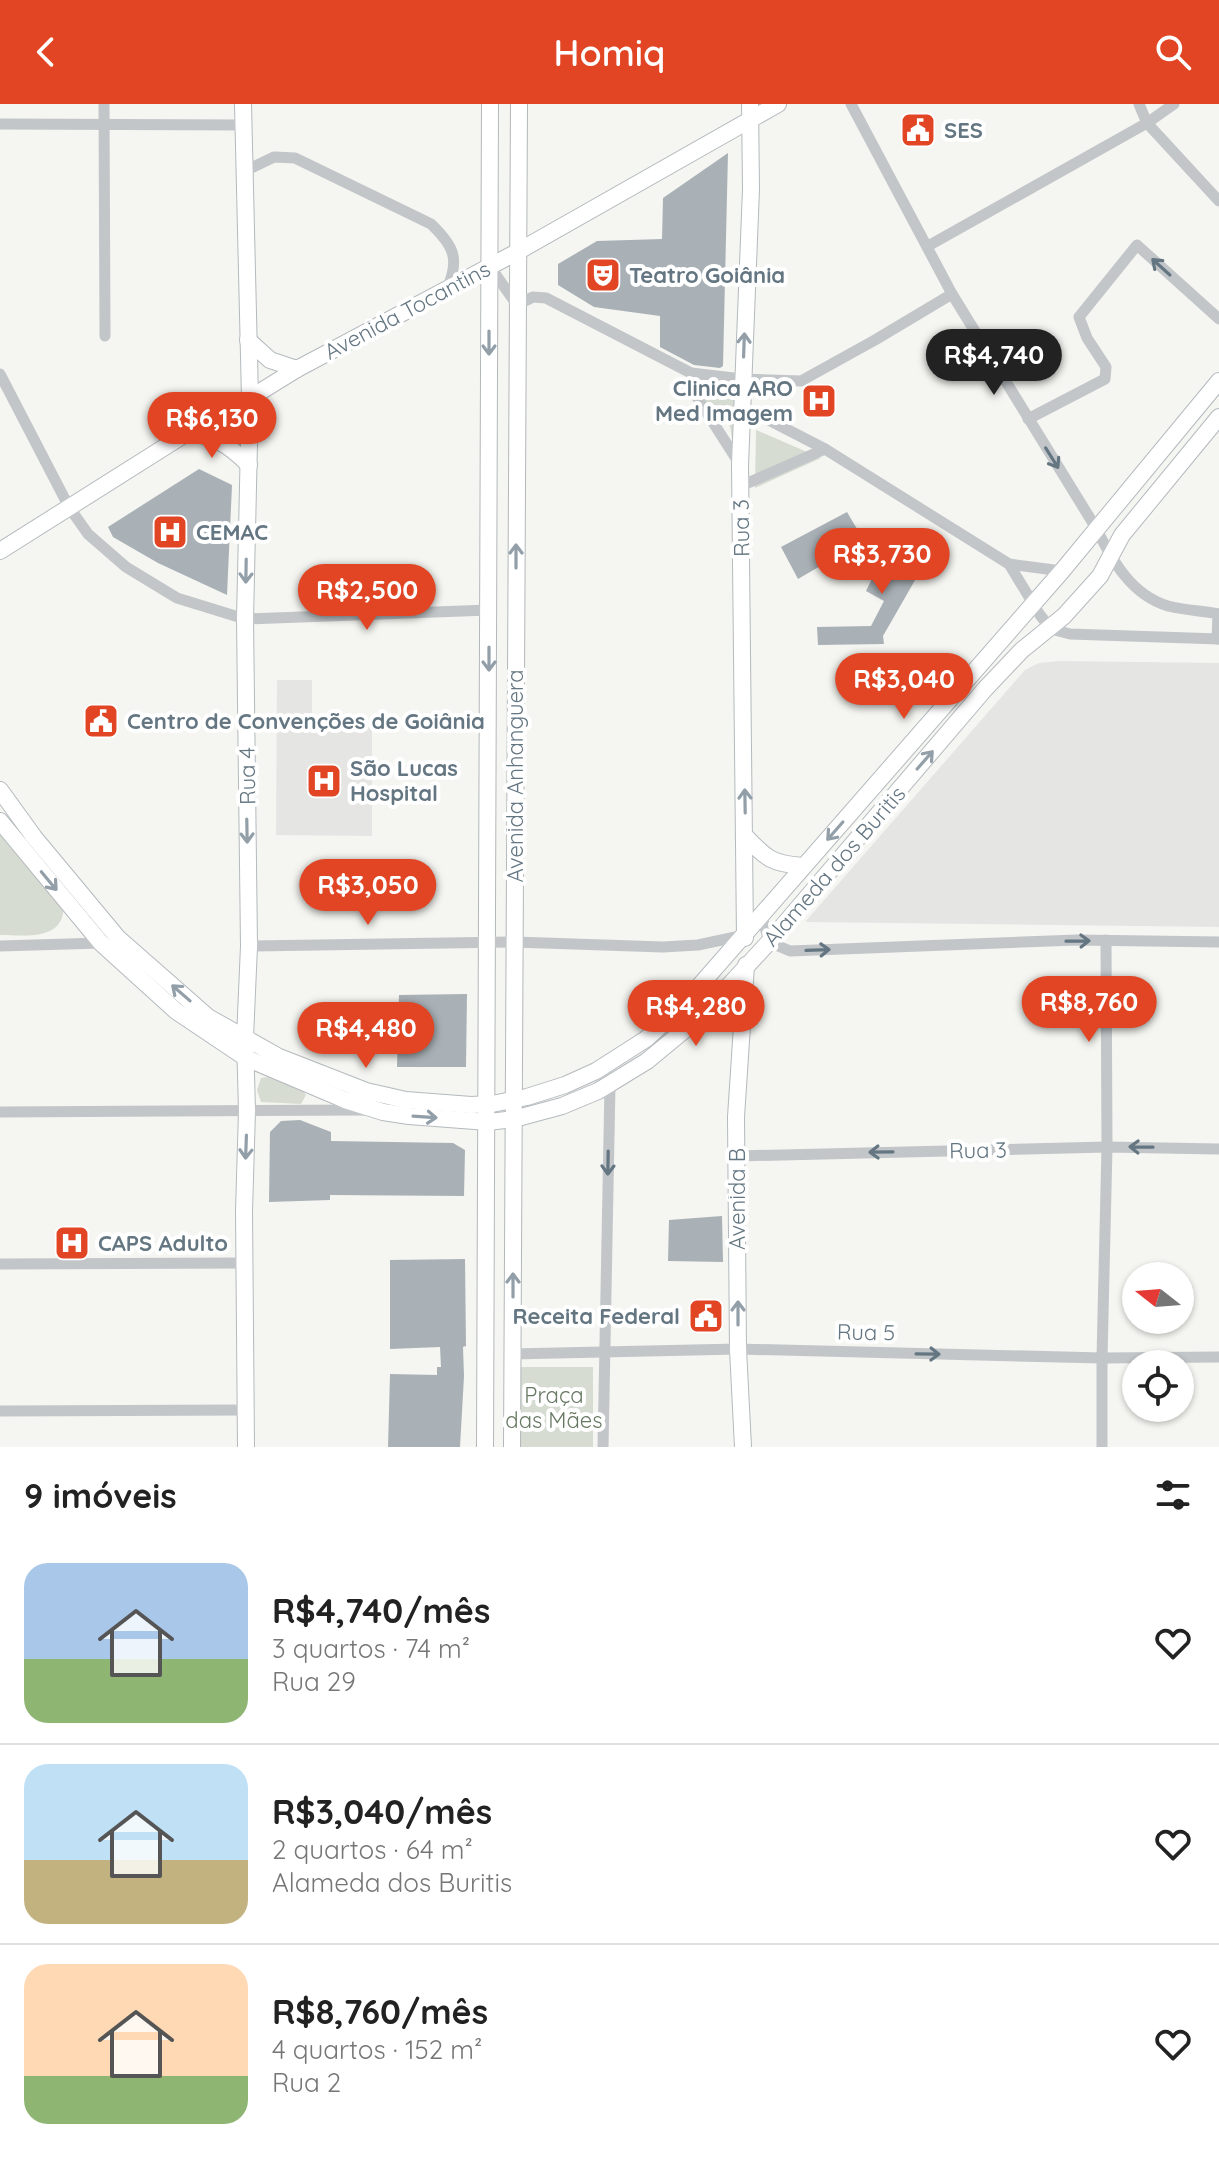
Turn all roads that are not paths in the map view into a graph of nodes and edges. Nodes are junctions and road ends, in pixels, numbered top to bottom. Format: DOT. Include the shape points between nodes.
graph roads {
  1 [pos="104,104"];
  2 [pos="243,104"];
  3 [pos="490,104"];
  4 [pos="519,104"];
  5 [pos="778,104"];
  6 [pos="851,104"];
  7 [pos="1139,104"];
  8 [pos="1174,104"];
  9 [pos="750,112"];
  10 [pos="1147,123"];
  11 [pos="0,124"];
  12 [pos="104,125"];
  13 [pos="243,125"];
  14 [pos="243,172"];
  15 [pos="1219,201"];
  16 [pos="928,246"];
  17 [pos="517,252"];
  18 [pos="489,265"];
  19 [pos="447,289"];
  20 [pos="952,294"];
  21 [pos="517,305"];
  22 [pos="1219,319"];
  23 [pos="105,336"];
  24 [pos="248,340"];
  25 [pos="297,369"];
  26 [pos="691,373"];
  27 [pos="0,374"];
  28 [pos="742,379"];
  29 [pos="1219,381"];
  30 [pos="250,398"];
  31 [pos="741,416"];
  32 [pos="1219,417"];
  33 [pos="1028,419"];
  34 [pos="187,432"];
  35 [pos="825,449"];
  36 [pos="249,465"];
  37 [pos="740,465"];
  38 [pos="741,486"];
  39 [pos="69,507"];
  40 [pos="1096,528"];
  41 [pos="0,551"];
  42 [pos="1111,557"];
  43 [pos="1009,564"];
  44 [pos="1062,571"];
  45 [pos="1033,603"];
  46 [pos="489,610"];
  47 [pos="1219,614"];
  48 [pos="245,619"];
  49 [pos="1051,629"];
  50 [pos="1218,639"];
  51 [pos="0,790"];
  52 [pos="0,821"];
  53 [pos="745,836"];
  54 [pos="804,866"];
  55 [pos="762,916"];
  56 [pos="1106,940"];
  57 [pos="514,942"];
  58 [pos="769,942"];
  59 [pos="1219,942"];
  60 [pos="101,943"];
  61 [pos="487,943"];
  62 [pos="0,946"];
  63 [pos="249,946"];
  64 [pos="746,951"];
  65 [pos="245,1038"];
  66 [pos="246,1058"];
  67 [pos="610,1085"];
  68 [pos="514,1100"];
  69 [pos="374,1110"];
  70 [pos="247,1111"];
  71 [pos="0,1112"];
  72 [pos="488,1113"];
  73 [pos="514,1119"];
  74 [pos="1107,1147"];
  75 [pos="1219,1149"];
  76 [pos="737,1156"];
  77 [pos="245,1263"];
  78 [pos="0,1264"];
  79 [pos="738,1349"];
  80 [pos="604,1352"];
  81 [pos="512,1354"];
  82 [pos="1219,1357"];
  83 [pos="1102,1358"];
  84 [pos="246,1410"];
  85 [pos="0,1411"];
  86 [pos="246,1447"];
  87 [pos="485,1447"];
  88 [pos="512,1447"];
  89 [pos="603,1447"];
  90 [pos="743,1447"];
  91 [pos="1102,1447"];
  1 -- 12 [label="street"];
  2 -- 13 [label="main road, Rua 4"];
  3 -- 18 [label="main road, Avenida Anhanguera"];
  4 -- 17 [label="main road, Avenida Anhanguera"];
  5 -- 9 [label="main road, Avenida Tocantins"];
  6 -- 16 [label="street"];
  7 -- 10 [label="street"];
  8 -- 10 [label="street"];
  9 -- 17 [label="main road, Avenida Tocantins"];
  28 -- 9 [label="main road, Rua 3, one-way"];
  10 -- 15 [label="street"];
  10 -- 16 [label="street"];
  11 -- 12 [label="street"];
  12 -- 13 [label="street"];
  12 -- 23 [label="street"];
  13 -- 14 [label="main road, Rua 4"];
  14 -- 19 [label="street" via="274,157 295,158 431,224 447,239 455,259"];
  14 -- 24 [label="main road, Rua 4"];
  16 -- 20 [label="street"];
  17 -- 18 [label="main road, Avenida Tocantins"];
  17 -- 21 [label="main road, Avenida Anhanguera"];
  18 -- 19 [label="main road, Avenida Tocantins"];
  18 -- 21 [label="street"];
  18 -- 46 [label="main road, Avenida Anhanguera, one-way"];
  19 -- 25 [label="main road, Avenida Tocantins"];
  20 -- 28 [label="street" via="801,381"];
  20 -- 33 [label="street"];
  21 -- 26 [label="street" via="533,297 546,298"];
  57 -- 21 [label="main road, Avenida Anhanguera, one-way"];
  22 -- 33 [label="street, one-way" via="1137,245 1079,317 1106,367 1105,379"];
  24 -- 25 [label="main road" via="270,360"];
  24 -- 30 [label="main road, Rua 4"];
  25 -- 30 [label="main road, Avenida Tocantins"];
  26 -- 28 [label="street"];
  26 -- 37 [label="street" via="698,399"];
  27 -- 39 [label="street"];
  28 -- 31 [label="main road, Rua 3"];
  29 -- 40 [label="main road, Alameda dos Buritis"];
  30 -- 34 [label="main road, Avenida Tocantins"];
  30 -- 36 [label="main road, Rua 4"];
  31 -- 35 [label="street" via="759,415"];
  31 -- 37 [label="main road, Rua 3"];
  32 -- 42 [label="main road, Alameda dos Buritis" via="1122,535"];
  33 -- 40 [label="street, one-way"];
  34 -- 36 [label="main road" via="211,436"];
  34 -- 39 [label="main road, Avenida Tocantins"];
  35 -- 38 [label="street"];
  35 -- 43 [label="street"];
  36 -- 48 [label="main road, Rua 4, one-way"];
  37 -- 38 [label="main road, Rua 3"];
  53 -- 38 [label="main road, Rua 3, one-way"];
  39 -- 41 [label="main road, Avenida Tocantins"];
  39 -- 48 [label="street" via="88,534 126,567 177,598"];
  40 -- 42 [label="street"];
  40 -- 44 [label="main road, Alameda dos Buritis"];
  42 -- 47 [label="street" via="1145,595 1168,606"];
  42 -- 49 [label="main road, Alameda dos Buritis"];
  43 -- 44 [label="street"];
  43 -- 45 [label="street"];
  44 -- 45 [label="main road, Alameda dos Buritis"];
  45 -- 49 [label="street"];
  45 -- 54 [label="main road, Alameda dos Buritis, one-way"];
  46 -- 48 [label="street"];
  46 -- 61 [label="main road, Avenida Anhanguera, one-way"];
  47 -- 50 [label="street"];
  48 -- 63 [label="main road, Rua 4, one-way"];
  49 -- 50 [label="street"];
  58 -- 49 [label="main road, Alameda dos Buritis, one-way" via="1005,668"];
  65 -- 51 [label="main road, one-way" via="208,1017 118,938"];
  52 -- 60 [label="main road, one-way"];
  53 -- 54 [label="main road" via="764,856"];
  53 -- 64 [label="main road, Rua 3"];
  54 -- 55 [label="main road, Alameda dos Buritis"];
  55 -- 58 [label="street"];
  55 -- 64 [label="main road, Alameda dos Buritis"];
  58 -- 56 [label="street, one-way" via="790,951"];
  56 -- 59 [label="street"];
  56 -- 74 [label="street"];
  57 -- 61 [label="street"];
  57 -- 64 [label="street" via="698,945"];
  57 -- 68 [label="main road, Avenida Anhanguera"];
  58 -- 64 [label="main road, Alameda dos Buritis"];
  60 -- 62 [label="street"];
  60 -- 66 [label="main road" via="176,1011"];
  61 -- 63 [label="street"];
  61 -- 72 [label="main road, Avenida Anhanguera"];
  63 -- 65 [label="main road, Rua 4"];
  64 -- 67 [label="main road, Alameda dos Buritis" via="699,1018"];
  64 -- 68 [label="main road, Alameda dos Buritis" via="615,1060 579,1080"];
  64 -- 76 [label="main road, Avenida B"];
  65 -- 66 [label="main road, Rua 4"];
  65 -- 72 [label="main road" via="375,1094"];
  66 -- 69 [label="main road"];
  66 -- 70 [label="main road, Rua 4"];
  67 -- 73 [label="main road, Alameda dos Buritis"];
  67 -- 80 [label="street, one-way"];
  68 -- 72 [label="main road, Alameda dos Buritis"];
  68 -- 73 [label="main road, Avenida Anhanguera"];
  69 -- 70 [label="street"];
  69 -- 72 [label="main road, one-way" via="409,1116"];
  70 -- 71 [label="street"];
  70 -- 77 [label="main road, Rua 4, one-way"];
  72 -- 73 [label="main road, Alameda dos Buritis"];
  72 -- 87 [label="main road, Avenida Anhanguera"];
  81 -- 73 [label="main road, Avenida Anhanguera, one-way"];
  75 -- 74 [label="street, Rua 3, one-way"];
  74 -- 76 [label="street, Rua 3, one-way"];
  74 -- 83 [label="street"];
  79 -- 76 [label="main road, Avenida B, one-way"];
  77 -- 78 [label="street"];
  77 -- 84 [label="main road, Rua 4"];
  79 -- 80 [label="street, Rua 5"];
  79 -- 83 [label="street, Rua 5, one-way"];
  79 -- 90 [label="main road, Avenida B"];
  80 -- 81 [label="street, Rua 5"];
  80 -- 89 [label="street"];
  81 -- 88 [label="main road, Avenida Anhanguera"];
  82 -- 83 [label="street, Rua 5"];
  83 -- 91 [label="street"];
  84 -- 85 [label="street"];
  84 -- 86 [label="main road, Rua 4"];
}
